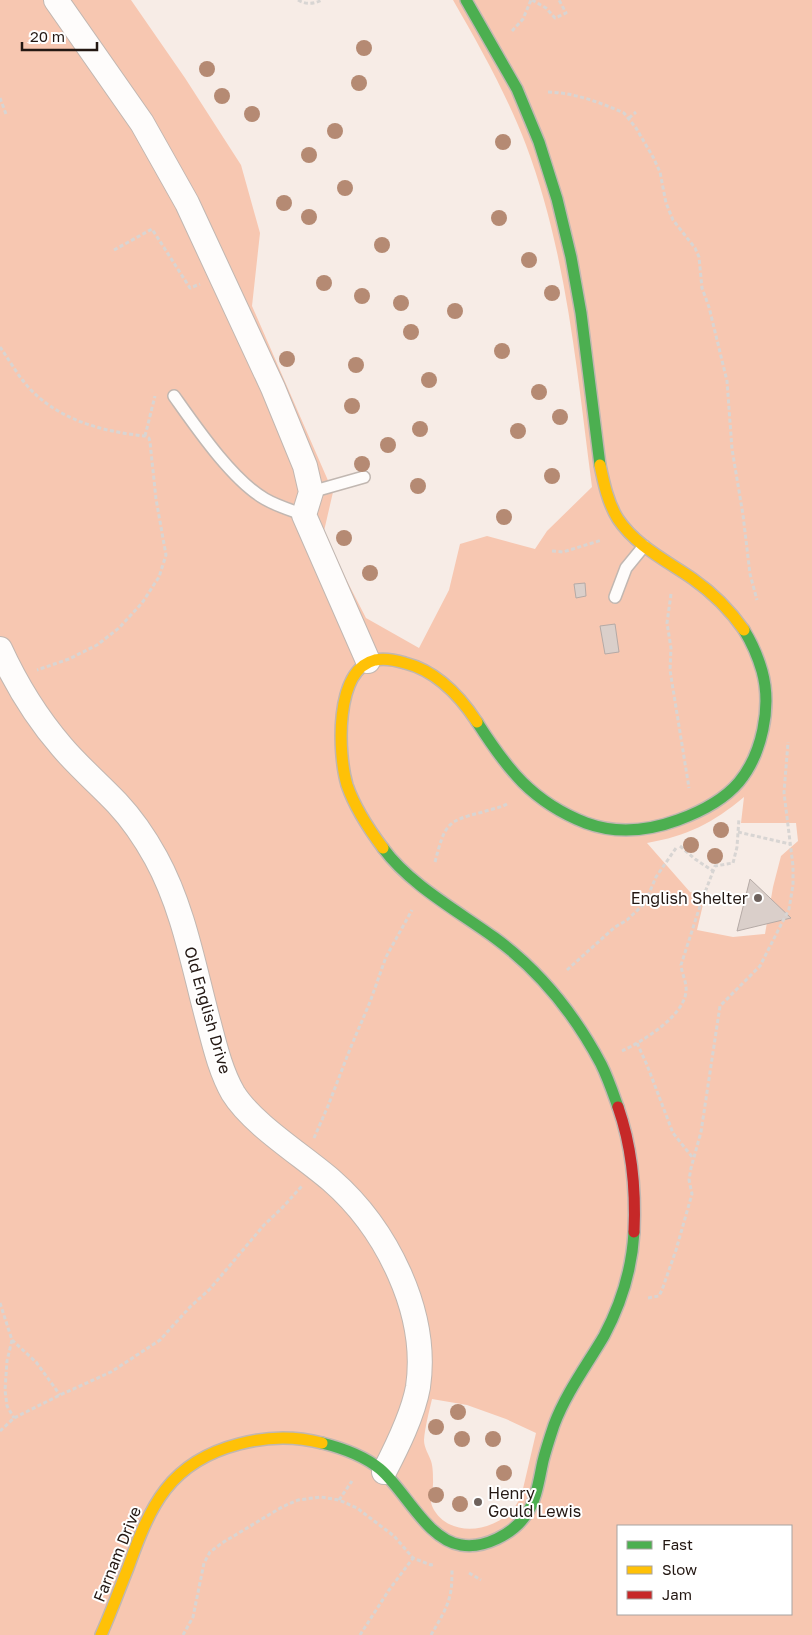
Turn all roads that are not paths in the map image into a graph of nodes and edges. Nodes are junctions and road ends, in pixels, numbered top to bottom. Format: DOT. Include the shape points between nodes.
graph roads {
  1 [pos="56,0"];
  2 [pos="466,0"];
  3 [pos="174,396"];
  4 [pos="364,478"];
  5 [pos="311,492"];
  6 [pos="304,515"];
  7 [pos="644,546"];
  8 [pos="616,597"];
  9 [pos="0,649"];
  10 [pos="368,661"];
  11 [pos="384,1472"];
  12 [pos="101,1635"];
  1 -- 5 [label="street" via="142,123 188,203 273,388 305,466"];
  2 -- 7 [label="street" via="521,97 546,163 571,259 582,319 604,485 616,516"];
  3 -- 6 [label="lane" via="210,444 251,489 264,499"];
  4 -- 5 [label="lane"];
  5 -- 6 [label="street"];
  6 -- 10 [label="street"];
  7 -- 8 [label="lane" via="626,568"];
  7 -- 10 [label="street" via="707,589 725,606 749,640 765,682 764,721 758,744 740,780 712,804 695,813 640,829 602,829 585,824 526,787 508,769 459,698 444,684 428,672 403,661 391,658"];
  9 -- 11 [label="street, Old English Drive" via="37,716 64,749 119,804 157,860 186,934 212,1036 233,1093 259,1121 338,1186 358,1207 393,1258 414,1316 420,1354 418,1386 407,1422"];
  10 -- 11 [label="street, Farnam Drive" via="349,685 343,704 340,745 348,788 360,814 372,835 404,872 516,954 550,985 581,1026 600,1059 619,1110 629,1146 635,1210 634,1242 623,1295 560,1412 545,1454 535,1498 514,1529 475,1546 447,1540 431,1530"];
  11 -- 12 [label="street, Farnam Drive" via="366,1459 339,1448 312,1441 277,1438 231,1446 187,1467 157,1499"];
}
